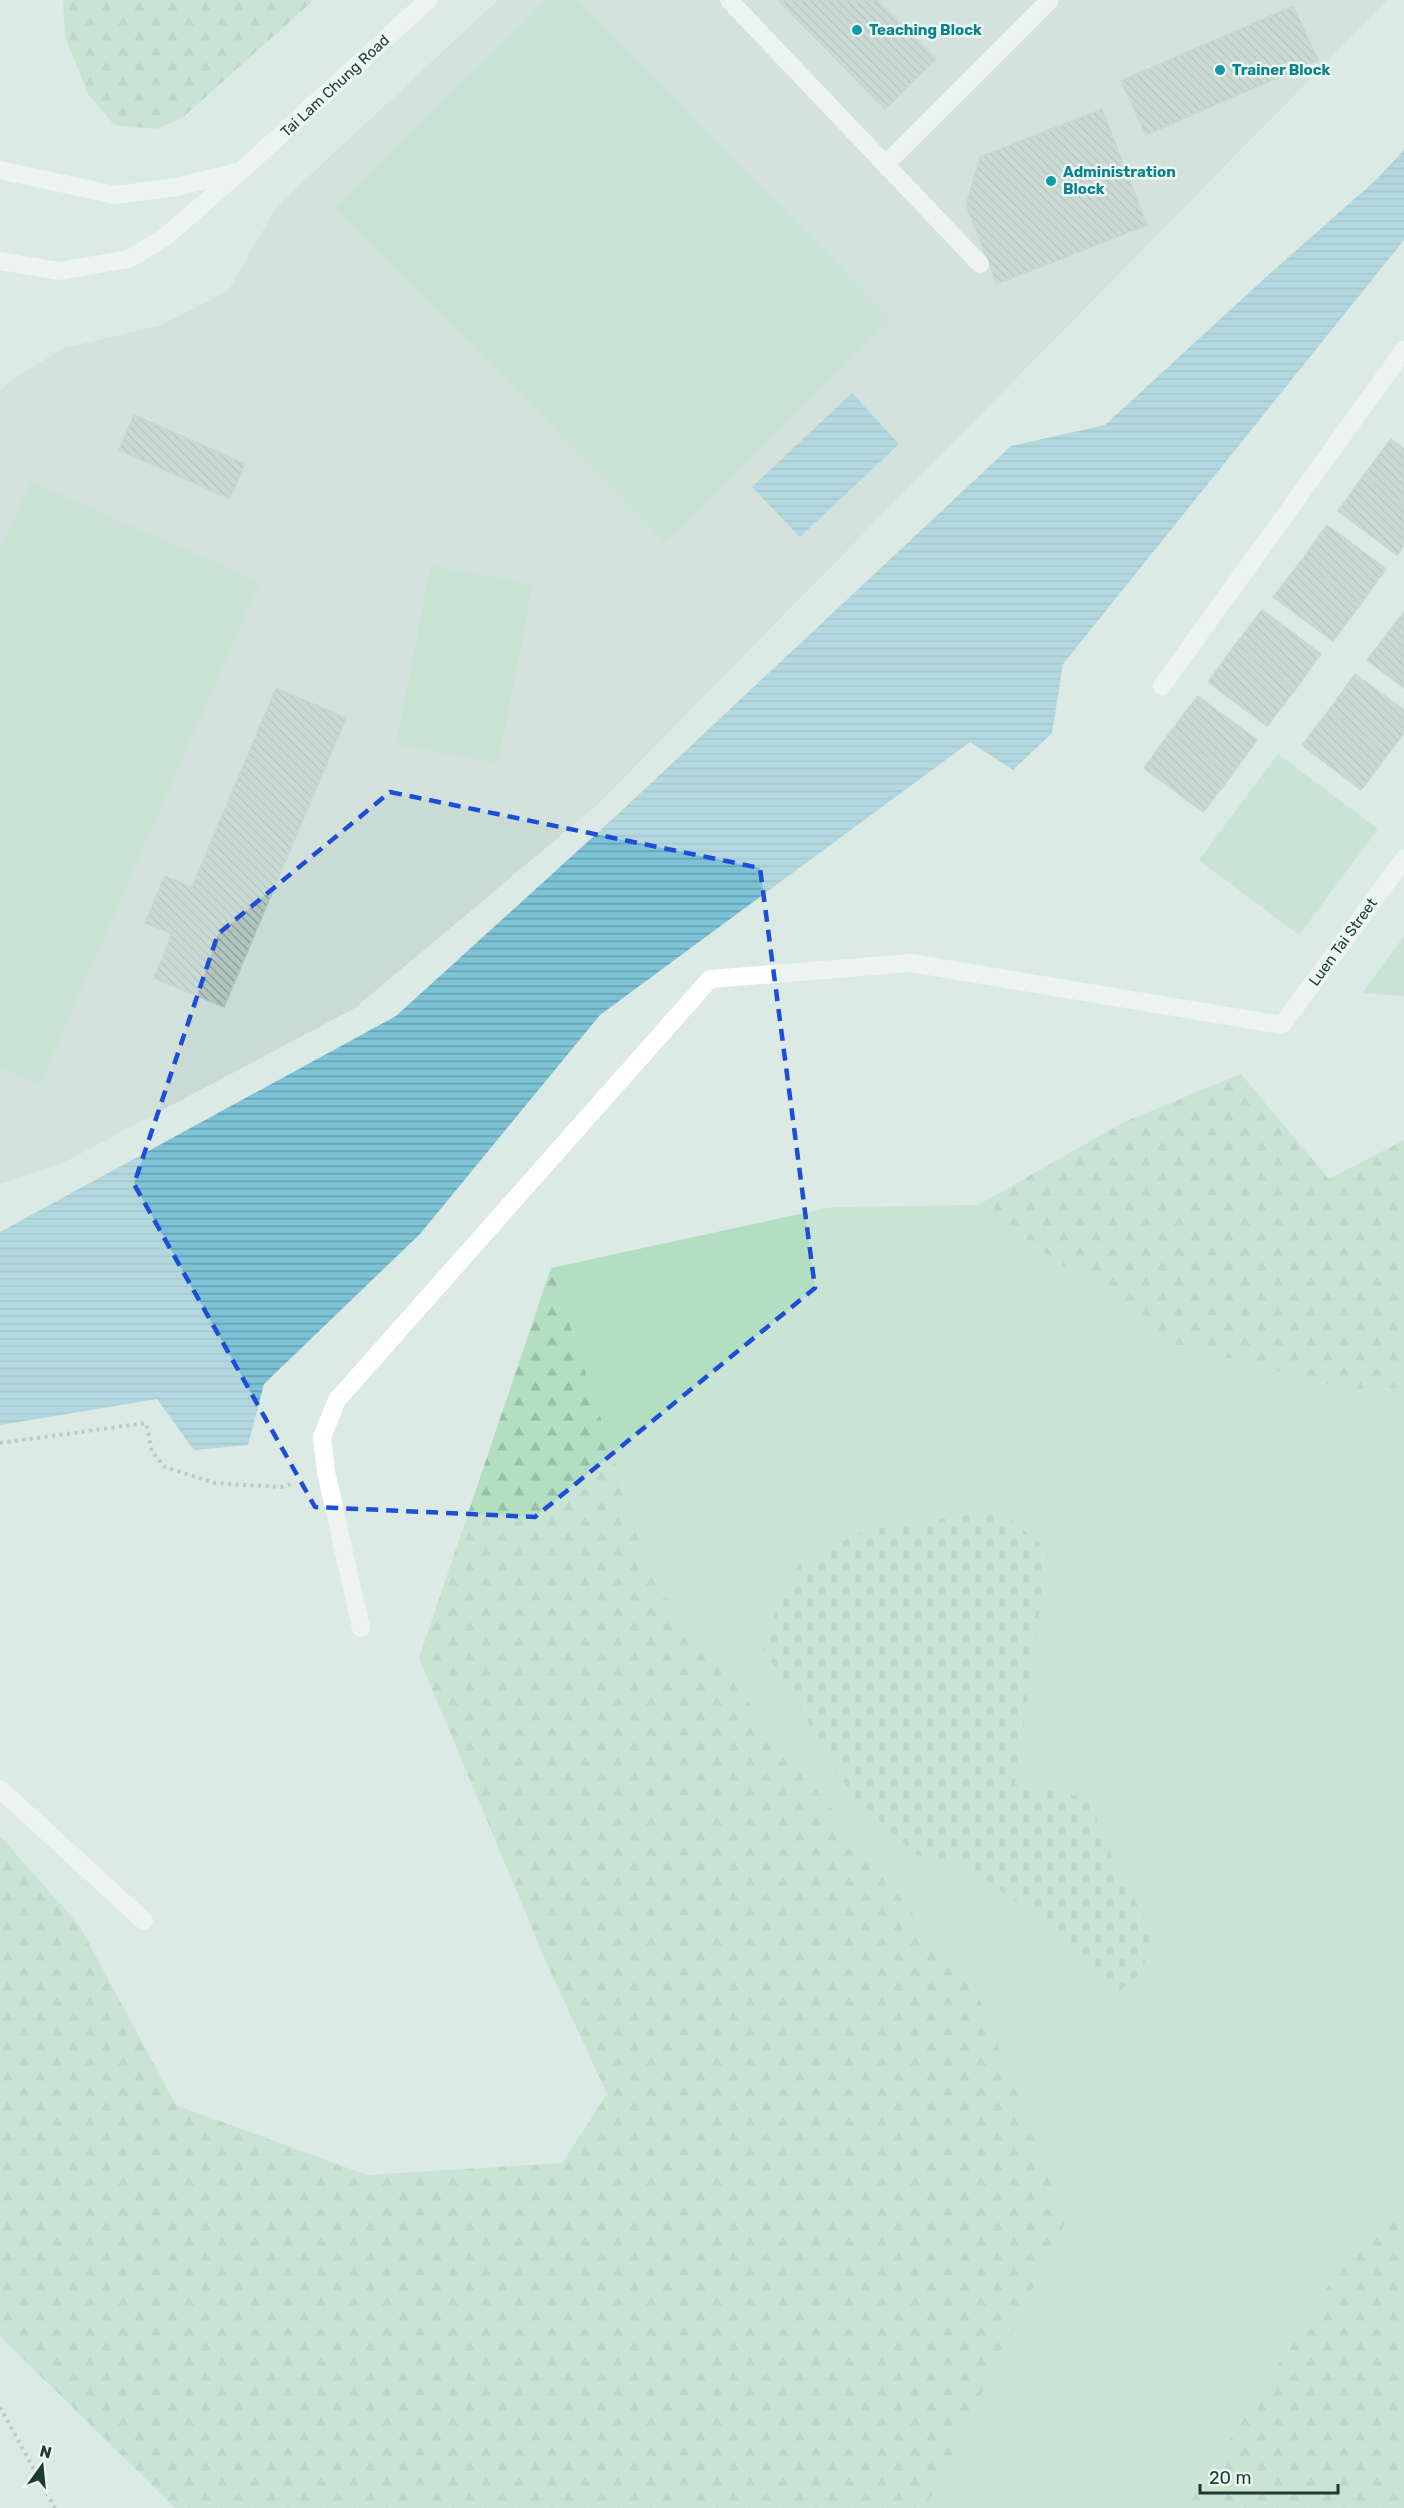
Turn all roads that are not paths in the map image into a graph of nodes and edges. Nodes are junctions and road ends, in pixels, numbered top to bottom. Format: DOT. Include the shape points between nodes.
graph roads {
  1 [pos="428,0"];
  2 [pos="729,0"];
  3 [pos="1050,0"];
  4 [pos="885,165"];
  5 [pos="0,170"];
  6 [pos="242,171"];
  7 [pos="0,261"];
  8 [pos="980,264"];
  9 [pos="1404,350"];
  10 [pos="1162,686"];
  11 [pos="1404,859"];
  12 [pos="361,1628"];
  13 [pos="0,1789"];
  14 [pos="144,1921"];
  1 -- 6 [label="street, Tai Lam Chung Road"];
  2 -- 4 [label="street"];
  3 -- 4 [label="street"];
  4 -- 8 [label="street"];
  5 -- 6 [label="street, Tai Lam Chung Road" via="115,195 176,187"];
  6 -- 7 [label="street, Tai Lam Chung Road" via="165,237 129,259 59,271"];
  9 -- 10 [label="street"];
  11 -- 12 [label="street, Luen Tai Street" via="1282,1025 911,963 710,980 337,1400 322,1437 326,1472"];
  13 -- 14 [label="street"];
}
